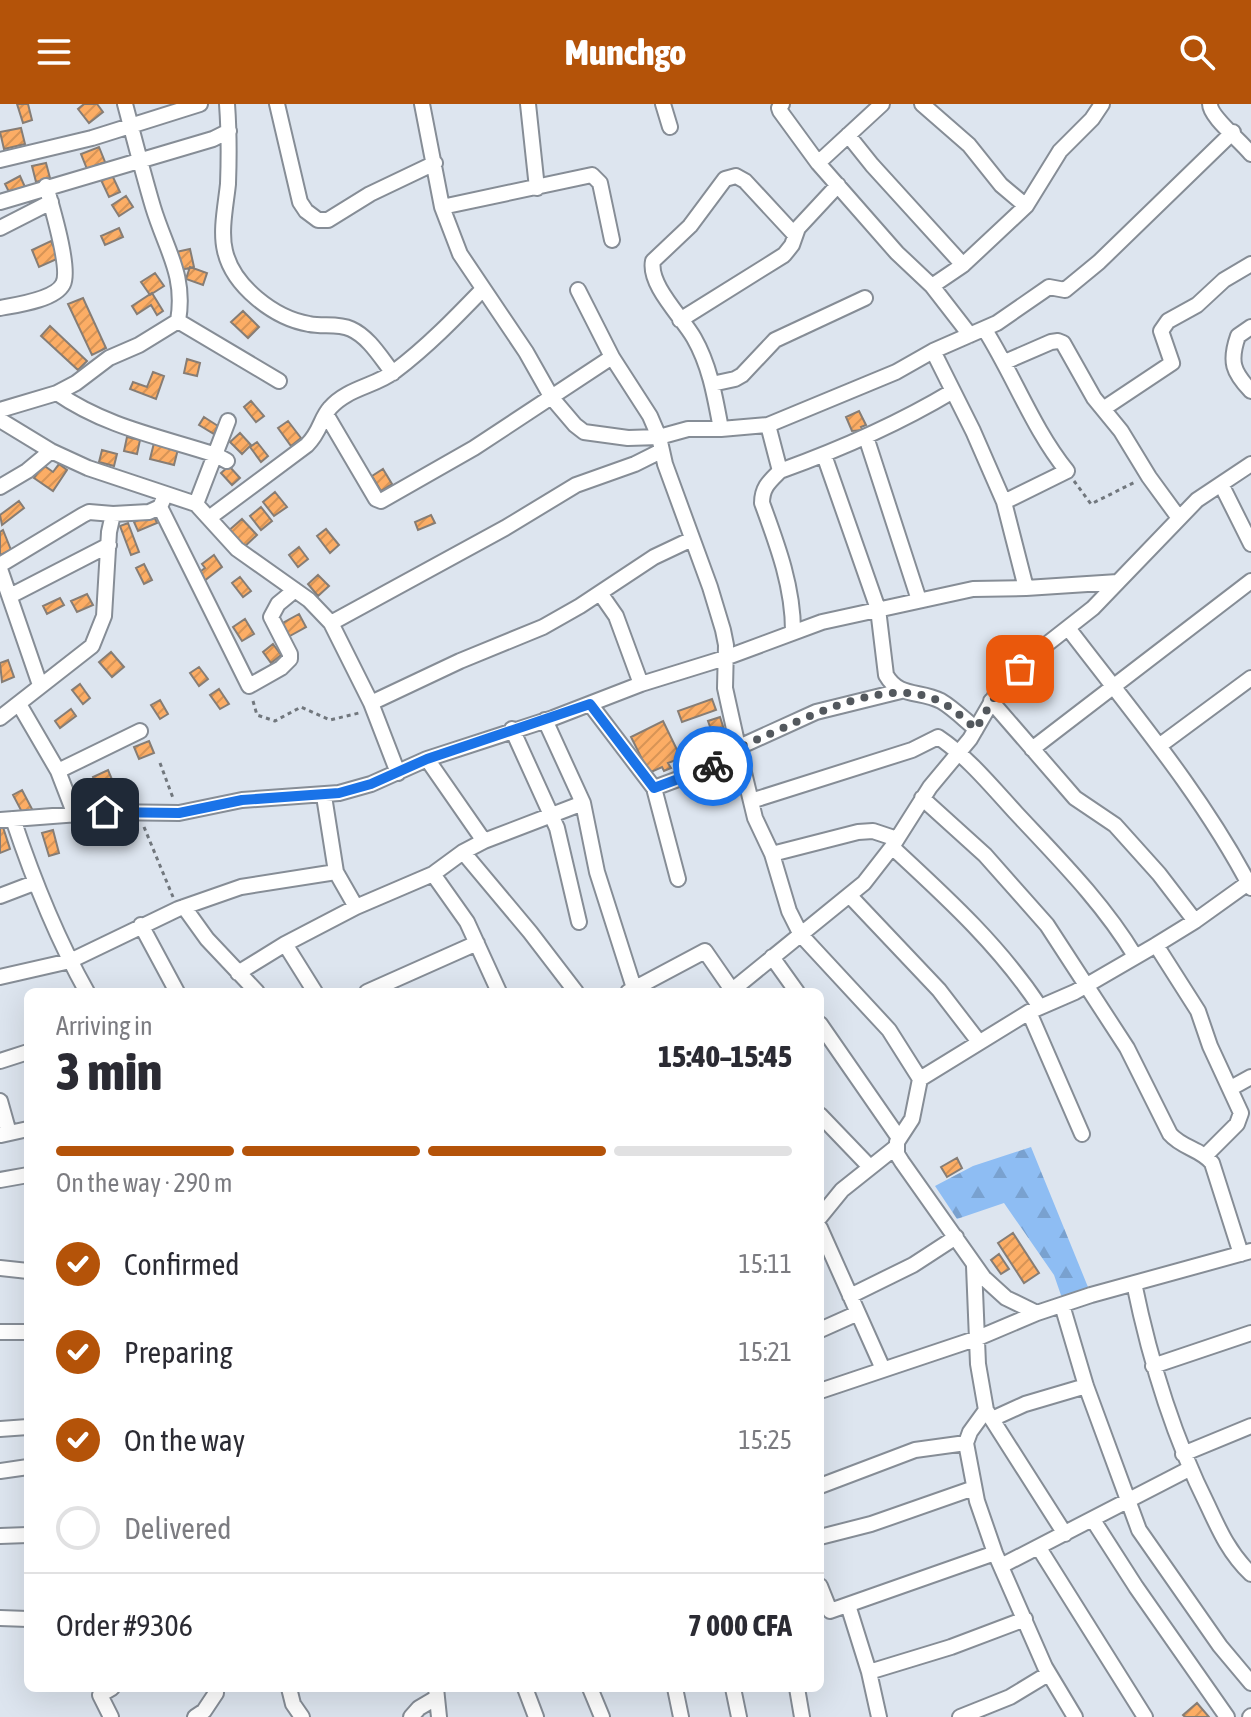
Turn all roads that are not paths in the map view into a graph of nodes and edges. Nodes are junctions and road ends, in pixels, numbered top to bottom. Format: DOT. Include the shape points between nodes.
graph roads {
  1 [pos="125,104"];
  2 [pos="200,104"];
  3 [pos="227,104"];
  4 [pos="277,104"];
  5 [pos="422,104"];
  6 [pos="528,104"];
  7 [pos="663,104"];
  8 [pos="782,104"];
  9 [pos="882,104"];
  10 [pos="922,104"];
  11 [pos="1102,104"];
  12 [pos="1210,104"];
  13 [pos="131,126"];
  14 [pos="670,127"];
  15 [pos="229,131"];
  16 [pos="848,135"];
  17 [pos="1242,135"];
  18 [pos="1251,154"];
  19 [pos="0,160"];
  20 [pos="141,160"];
  21 [pos="435,163"];
  22 [pos="818,163"];
  23 [pos="838,185"];
  24 [pos="46,186"];
  25 [pos="537,188"];
  26 [pos="0,202"];
  27 [pos="51,202"];
  28 [pos="1026,206"];
  29 [pos="442,207"];
  30 [pos="0,228"];
  31 [pos="795,235"];
  32 [pos="612,240"];
  33 [pos="1251,264"];
  34 [pos="963,265"];
  35 [pos="932,286"];
  36 [pos="483,289"];
  37 [pos="578,290"];
  38 [pos="865,298"];
  39 [pos="0,308"];
  40 [pos="680,320"];
  41 [pos="178,321"];
  42 [pos="1251,327"];
  43 [pos="985,330"];
  44 [pos="970,335"];
  45 [pos="933,351"];
  46 [pos="612,357"];
  47 [pos="1005,362"];
  48 [pos="393,373"];
  49 [pos="279,381"];
  50 [pos="712,384"];
  51 [pos="953,391"];
  52 [pos="1251,391"];
  53 [pos="57,393"];
  54 [pos="552,398"];
  55 [pos="1103,409"];
  56 [pos="0,410"];
  57 [pos="326,414"];
  58 [pos="0,420"];
  59 [pos="228,421"];
  60 [pos="768,425"];
  61 [pos="721,429"];
  62 [pos="866,437"];
  63 [pos="660,444"];
  64 [pos="51,451"];
  65 [pos="824,455"];
  66 [pos="222,458"];
  67 [pos="1251,464"];
  68 [pos="780,471"];
  69 [pos="1221,484"];
  70 [pos="0,487"];
  71 [pos="163,500"];
  72 [pos="1004,502"];
  73 [pos="196,504"];
  74 [pos="113,514"];
  75 [pos="209,518"];
  76 [pos="1179,518"];
  77 [pos="1247,523"];
  78 [pos="692,539"];
  79 [pos="1251,544"];
  80 [pos="109,545"];
  81 [pos="0,567"];
  82 [pos="1251,581"];
  83 [pos="1118,582"];
  84 [pos="1026,588"];
  85 [pos="295,590"];
  86 [pos="600,593"];
  87 [pos="10,596"];
  88 [pos="919,600"];
  89 [pos="878,609"];
  90 [pos="331,623"];
  91 [pos="1068,628"];
  92 [pos="793,631"];
  93 [pos="725,658"];
  94 [pos="1251,678"];
  95 [pos="641,684"];
  96 [pos="40,685"];
  97 [pos="1114,688"];
  98 [pos="901,691"];
  99 [pos="991,701"];
  100 [pos="19,704"];
  101 [pos="590,704"];
  102 [pos="373,706"];
  103 [pos="0,718"];
  104 [pos="545,720"];
  105 [pos="512,729"];
  106 [pos="976,729"];
  107 [pos="140,731"];
  108 [pos="1159,746"];
  109 [pos="1032,749"];
  110 [pos="740,751"];
  111 [pos="958,754"];
  112 [pos="427,759"];
  113 [pos="58,771"];
  114 [pos="398,773"];
  115 [pos="654,788"];
  116 [pos="324,796"];
  117 [pos="922,798"];
  118 [pos="751,801"];
  119 [pos="583,803"];
  120 [pos="552,813"];
  121 [pos="75,815"];
  122 [pos="6,820"];
  123 [pos="484,841"];
  124 [pos="894,843"];
  125 [pos="463,852"];
  126 [pos="772,854"];
  127 [pos="1244,857"];
  128 [pos="336,872"];
  129 [pos="433,874"];
  130 [pos="678,879"];
  131 [pos="34,883"];
  132 [pos="1250,886"];
  133 [pos="0,896"];
  134 [pos="850,896"];
  135 [pos="356,907"];
  136 [pos="181,908"];
  137 [pos="1195,921"];
  138 [pos="579,922"];
  139 [pos="141,925"];
  140 [pos="801,935"];
  141 [pos="477,943"];
  142 [pos="285,944"];
  143 [pos="1156,945"];
  144 [pos="1135,956"];
  145 [pos="772,957"];
  146 [pos="70,961"];
  147 [pos="238,973"];
  148 [pos="0,977"];
  149 [pos="1087,984"];
  150 [pos="85,988"];
  151 [pos="175,988"];
  152 [pos="253,988"];
  153 [pos="312,988"];
  154 [pos="376,988"];
  155 [pos="497,988"];
  156 [pos="573,988"];
  157 [pos="630,988"];
  158 [pos="635,988"];
  159 [pos="729,988"];
  160 [pos="735,988"];
  161 [pos="794,988"];
  162 [pos="1035,1009"];
  163 [pos="824,1030"];
  164 [pos="979,1042"];
  165 [pos="24,1053"];
  166 [pos="0,1061"];
  167 [pos="1251,1077"];
  168 [pos="920,1079"];
  169 [pos="1231,1088"];
  170 [pos="0,1101"];
  171 [pos="824,1119"];
  172 [pos="5,1134"];
  173 [pos="1082,1134"];
  174 [pos="898,1142"];
  175 [pos="1206,1155"];
  176 [pos="869,1166"];
  177 [pos="24,1176"];
  178 [pos="0,1180"];
  179 [pos="824,1212"];
  180 [pos="824,1237"];
  181 [pos="956,1237"];
  182 [pos="1246,1253"];
  183 [pos="974,1266"];
  184 [pos="0,1268"];
  185 [pos="24,1271"];
  186 [pos="1134,1283"];
  187 [pos="850,1296"];
  188 [pos="1062,1305"];
  189 [pos="858,1313"];
  190 [pos="1037,1313"];
  191 [pos="824,1328"];
  192 [pos="0,1332"];
  193 [pos="24,1332"];
  194 [pos="1251,1333"];
  195 [pos="978,1338"];
  196 [pos="1153,1366"];
  197 [pos="883,1369"];
  198 [pos="1086,1386"];
  199 [pos="824,1390"];
  200 [pos="989,1414"];
  201 [pos="1251,1426"];
  202 [pos="24,1427"];
  203 [pos="0,1429"];
  204 [pos="966,1443"];
  205 [pos="1183,1454"];
  206 [pos="24,1468"];
  207 [pos="1189,1469"];
  208 [pos="0,1471"];
  209 [pos="824,1484"];
  210 [pos="974,1488"];
  211 [pos="1128,1501"];
  212 [pos="1093,1520"];
  213 [pos="1065,1534"];
  214 [pos="24,1535"];
  215 [pos="0,1536"];
  216 [pos="824,1536"];
  217 [pos="1039,1548"];
  218 [pos="998,1560"];
  219 [pos="1251,1574"];
  220 [pos="848,1605"];
  221 [pos="825,1612"];
  222 [pos="0,1618"];
  223 [pos="24,1619"];
  224 [pos="1025,1619"];
  225 [pos="869,1672"];
  226 [pos="1048,1674"];
  227 [pos="1251,1683"];
  228 [pos="105,1692"];
  229 [pos="218,1692"];
  230 [pos="290,1692"];
  231 [pos="527,1692"];
  232 [pos="592,1692"];
  233 [pos="676,1692"];
  234 [pos="734,1692"];
  235 [pos="798,1692"];
  236 [pos="436,1693"];
  237 [pos="111,1717"];
  238 [pos="195,1717"];
  239 [pos="302,1717"];
  240 [pos="411,1717"];
  241 [pos="439,1717"];
  242 [pos="536,1717"];
  243 [pos="602,1717"];
  244 [pos="681,1717"];
  245 [pos="739,1717"];
  246 [pos="802,1717"];
  247 [pos="879,1717"];
  248 [pos="960,1717"];
  249 [pos="1075,1717"];
  250 [pos="1145,1717"];
  251 [pos="1227,1717"];
  1 -- 13 [label="street"];
  2 -- 13 [label="street"];
  3 -- 15 [label="street"];
  4 -- 21 [label="street" via="300,202 318,220 328,220"];
  5 -- 21 [label="street"];
  6 -- 25 [label="street"];
  7 -- 14 [label="street"];
  8 -- 22 [label="street" via="779,109"];
  9 -- 16 [label="street"];
  10 -- 28 [label="street"];
  11 -- 28 [label="street" via="1057,155"];
  12 -- 17 [label="street" via="1213,116"];
  13 -- 19 [label="street"];
  13 -- 20 [label="street"];
  15 -- 20 [label="street"];
  15 -- 48 [label="street" via="224,250 235,276 247,292 273,309 307,324 355,331"];
  16 -- 22 [label="street"];
  16 -- 34 [label="street"];
  17 -- 18 [label="street"];
  17 -- 43 [label="street" via="1070,287 1049,287"];
  20 -- 24 [label="street"];
  20 -- 41 [label="street" via="180,285"];
  21 -- 29 [label="street"];
  22 -- 23 [label="street"];
  23 -- 31 [label="street"];
  23 -- 35 [label="street"];
  24 -- 26 [label="street"];
  24 -- 27 [label="street"];
  25 -- 29 [label="street"];
  25 -- 32 [label="street" via="597,178"];
  27 -- 30 [label="street"];
  27 -- 39 [label="street" via="64,283 37,300"];
  28 -- 34 [label="street"];
  29 -- 36 [label="street" via="460,254"];
  31 -- 40 [label="street" via="784,255"];
  31 -- 40 [label="street" via="745,181 736,176 725,179 690,226 653,261 656,280"];
  33 -- 55 [label="street" via="1166,323 1161,331 1172,363"];
  34 -- 35 [label="street"];
  35 -- 44 [label="street"];
  36 -- 48 [label="street"];
  36 -- 54 [label="street"];
  37 -- 46 [label="street"];
  38 -- 50 [label="street" via="775,340 742,375"];
  40 -- 50 [label="street" via="693,335"];
  41 -- 49 [label="street"];
  41 -- 53 [label="street"];
  42 -- 52 [label="street" via="1238,336 1233,359 1235,373"];
  43 -- 44 [label="street"];
  43 -- 47 [label="street"];
  44 -- 45 [label="street"];
  45 -- 51 [label="street"];
  45 -- 60 [label="street" via="896,372"];
  46 -- 54 [label="street"];
  46 -- 63 [label="street" via="650,416"];
  47 -- 55 [label="street" via="1060,342"];
  47 -- 72 [label="street" via="1067,471"];
  48 -- 57 [label="street" via="350,392"];
  50 -- 61 [label="street"];
  51 -- 62 [label="street"];
  51 -- 72 [label="street"];
  53 -- 56 [label="street"];
  53 -- 66 [label="street" via="127,429"];
  54 -- 57 [label="street" via="381,501"];
  54 -- 63 [label="street" via="584,432"];
  55 -- 76 [label="street"];
  57 -- 75 [label="street" via="307,445"];
  58 -- 64 [label="street"];
  59 -- 66 [label="street"];
  60 -- 61 [label="street"];
  60 -- 68 [label="street"];
  61 -- 63 [label="street" via="688,429"];
  62 -- 65 [label="street"];
  62 -- 88 [label="street"];
  63 -- 78 [label="street"];
  63 -- 90 [label="street" via="635,464 576,485"];
  64 -- 70 [label="street"];
  64 -- 71 [label="street"];
  65 -- 68 [label="street"];
  65 -- 89 [label="street"];
  66 -- 73 [label="street"];
  67 -- 69 [label="street"];
  68 -- 92 [label="street" via="767,484 762,503 793,608"];
  69 -- 76 [label="street"];
  69 -- 77 [label="street"];
  71 -- 73 [label="street"];
  71 -- 74 [label="street" via="149,512"];
  71 -- 85 [label="street" via="249,686 290,659 271,617"];
  72 -- 84 [label="street"];
  73 -- 75 [label="street"];
  74 -- 80 [label="street"];
  74 -- 81 [label="street" via="89,512"];
  75 -- 85 [label="street" via="237,549"];
  76 -- 83 [label="street"];
  77 -- 79 [label="street"];
  78 -- 86 [label="street"];
  78 -- 93 [label="street" via="723,630"];
  80 -- 87 [label="street"];
  80 -- 96 [label="street" via="104,616 92,646"];
  81 -- 87 [label="street"];
  82 -- 97 [label="street"];
  83 -- 84 [label="street"];
  83 -- 91 [label="street"];
  84 -- 88 [label="street" via="973,589"];
  85 -- 90 [label="street"];
  86 -- 95 [label="street" via="616,616"];
  86 -- 102 [label="street" via="543,627 460,661"];
  87 -- 96 [label="street"];
  88 -- 89 [label="street"];
  89 -- 92 [label="street"];
  89 -- 98 [label="street" via="886,675"];
  90 -- 102 [label="street"];
  91 -- 97 [label="street"];
  91 -- 99 [label="street"];
  92 -- 93 [label="street"];
  93 -- 95 [label="street"];
  93 -- 110 [label="street" via="725,688"];
  94 -- 108 [label="street"];
  95 -- 101 [label="street"];
  96 -- 100 [label="street"];
  97 -- 108 [label="street"];
  97 -- 109 [label="street"];
  98 -- 106 [label="street" via="941,702"];
  98 -- 110 [label="street" via="816,712"];
  99 -- 106 [label="street"];
  99 -- 109 [label="street"];
  100 -- 103 [label="street"];
  100 -- 113 [label="street"];
  101 -- 104 [label="street"];
  101 -- 115 [label="street"];
  102 -- 114 [label="street"];
  104 -- 105 [label="street"];
  104 -- 119 [label="street"];
  105 -- 112 [label="street"];
  105 -- 120 [label="street"];
  106 -- 111 [label="street"];
  107 -- 113 [label="street"];
  108 -- 127 [label="street"];
  109 -- 137 [label="street" via="1075,798 1115,825"];
  110 -- 115 [label="street"];
  110 -- 118 [label="street"];
  111 -- 117 [label="street"];
  111 -- 118 [label="street" via="935,738"];
  111 -- 144 [label="street" via="1073,875"];
  112 -- 114 [label="street"];
  112 -- 123 [label="street"];
  113 -- 121 [label="street"];
  114 -- 116 [label="street"];
  115 -- 130 [label="street"];
  116 -- 121 [label="street" via="242,800 179,813"];
  116 -- 128 [label="street"];
  117 -- 124 [label="street"];
  117 -- 149 [label="street" via="1033,907"];
  118 -- 126 [label="street"];
  119 -- 120 [label="street"];
  119 -- 157 [label="street"];
  120 -- 123 [label="street"];
  120 -- 138 [label="street"];
  121 -- 122 [label="street"];
  122 -- 131 [label="street"];
  123 -- 125 [label="street"];
  124 -- 126 [label="street" via="873,831 858,832"];
  124 -- 134 [label="street"];
  124 -- 162 [label="street" via="977,926 1020,977"];
  125 -- 129 [label="street"];
  125 -- 156 [label="street"];
  126 -- 140 [label="street"];
  127 -- 132 [label="street"];
  128 -- 135 [label="street"];
  128 -- 136 [label="street" via="241,887"];
  129 -- 135 [label="street"];
  129 -- 141 [label="street"];
  131 -- 133 [label="street"];
  131 -- 146 [label="street"];
  132 -- 137 [label="street"];
  134 -- 140 [label="street"];
  134 -- 164 [label="street" via="939,990"];
  135 -- 142 [label="street"];
  136 -- 139 [label="street"];
  136 -- 147 [label="street"];
  137 -- 143 [label="street"];
  139 -- 146 [label="street"];
  139 -- 151 [label="street"];
  140 -- 145 [label="street"];
  140 -- 168 [label="street" via="889,1030"];
  141 -- 154 [label="street"];
  141 -- 155 [label="street"];
  142 -- 147 [label="street"];
  142 -- 153 [label="street"];
  143 -- 144 [label="street"];
  143 -- 169 [label="street" via="1191,998"];
  144 -- 149 [label="street"];
  145 -- 160 [label="street"];
  145 -- 161 [label="street"];
  146 -- 148 [label="street"];
  146 -- 150 [label="street"];
  147 -- 152 [label="street"];
  149 -- 162 [label="street"];
  149 -- 175 [label="street" via="1127,1048 1170,1134"];
  158 -- 159 [label="street" via="705,951"];
  162 -- 164 [label="street"];
  162 -- 173 [label="street"];
  163 -- 174 [label="street"];
  164 -- 168 [label="street"];
  165 -- 166 [label="street"];
  167 -- 169 [label="street"];
  168 -- 174 [label="street" via="912,1119"];
  169 -- 175 [label="street" via="1240,1119"];
  170 -- 172 [label="street"];
  171 -- 176 [label="street"];
  174 -- 176 [label="street"];
  174 -- 181 [label="street" via="902,1162"];
  175 -- 182 [label="street"];
  176 -- 179 [label="street"];
  177 -- 178 [label="street"];
  180 -- 187 [label="street"];
  181 -- 183 [label="street"];
  181 -- 187 [label="street"];
  182 -- 186 [label="street"];
  183 -- 190 [label="street" via="995,1290"];
  183 -- 195 [label="street"];
  184 -- 185 [label="street"];
  186 -- 188 [label="street"];
  186 -- 196 [label="street"];
  187 -- 189 [label="street"];
  188 -- 190 [label="street"];
  188 -- 198 [label="street"];
  189 -- 191 [label="street"];
  189 -- 197 [label="street"];
  190 -- 195 [label="street"];
  192 -- 193 [label="street"];
  194 -- 196 [label="street"];
  195 -- 197 [label="street"];
  195 -- 200 [label="street"];
  196 -- 205 [label="street"];
  197 -- 199 [label="street"];
  198 -- 200 [label="street"];
  198 -- 211 [label="street"];
  200 -- 204 [label="street"];
  200 -- 213 [label="street"];
  201 -- 205 [label="street"];
  202 -- 203 [label="street"];
  204 -- 209 [label="street" via="915,1450"];
  204 -- 210 [label="street"];
  205 -- 207 [label="street"];
  206 -- 208 [label="street"];
  207 -- 211 [label="street"];
  207 -- 219 [label="street" via="1229,1550"];
  210 -- 216 [label="street"];
  210 -- 218 [label="street"];
  211 -- 212 [label="street"];
  211 -- 227 [label="street" via="1151,1550"];
  212 -- 213 [label="street"];
  212 -- 251 [label="street"];
  213 -- 217 [label="street"];
  214 -- 215 [label="street"];
  217 -- 218 [label="street"];
  217 -- 250 [label="street"];
  218 -- 220 [label="street"];
  218 -- 224 [label="street"];
  220 -- 221 [label="street"];
  220 -- 225 [label="street"];
  222 -- 223 [label="street"];
  224 -- 225 [label="street"];
  224 -- 226 [label="street"];
  225 -- 247 [label="street"];
  226 -- 248 [label="street"];
  226 -- 249 [label="street"];
  228 -- 237 [label="street" via="100,1695"];
  229 -- 238 [label="street"];
  230 -- 239 [label="street"];
  231 -- 242 [label="street"];
  232 -- 243 [label="street"];
  233 -- 244 [label="street"];
  234 -- 245 [label="street"];
  235 -- 246 [label="street"];
  236 -- 240 [label="street"];
  236 -- 241 [label="street"];
}
